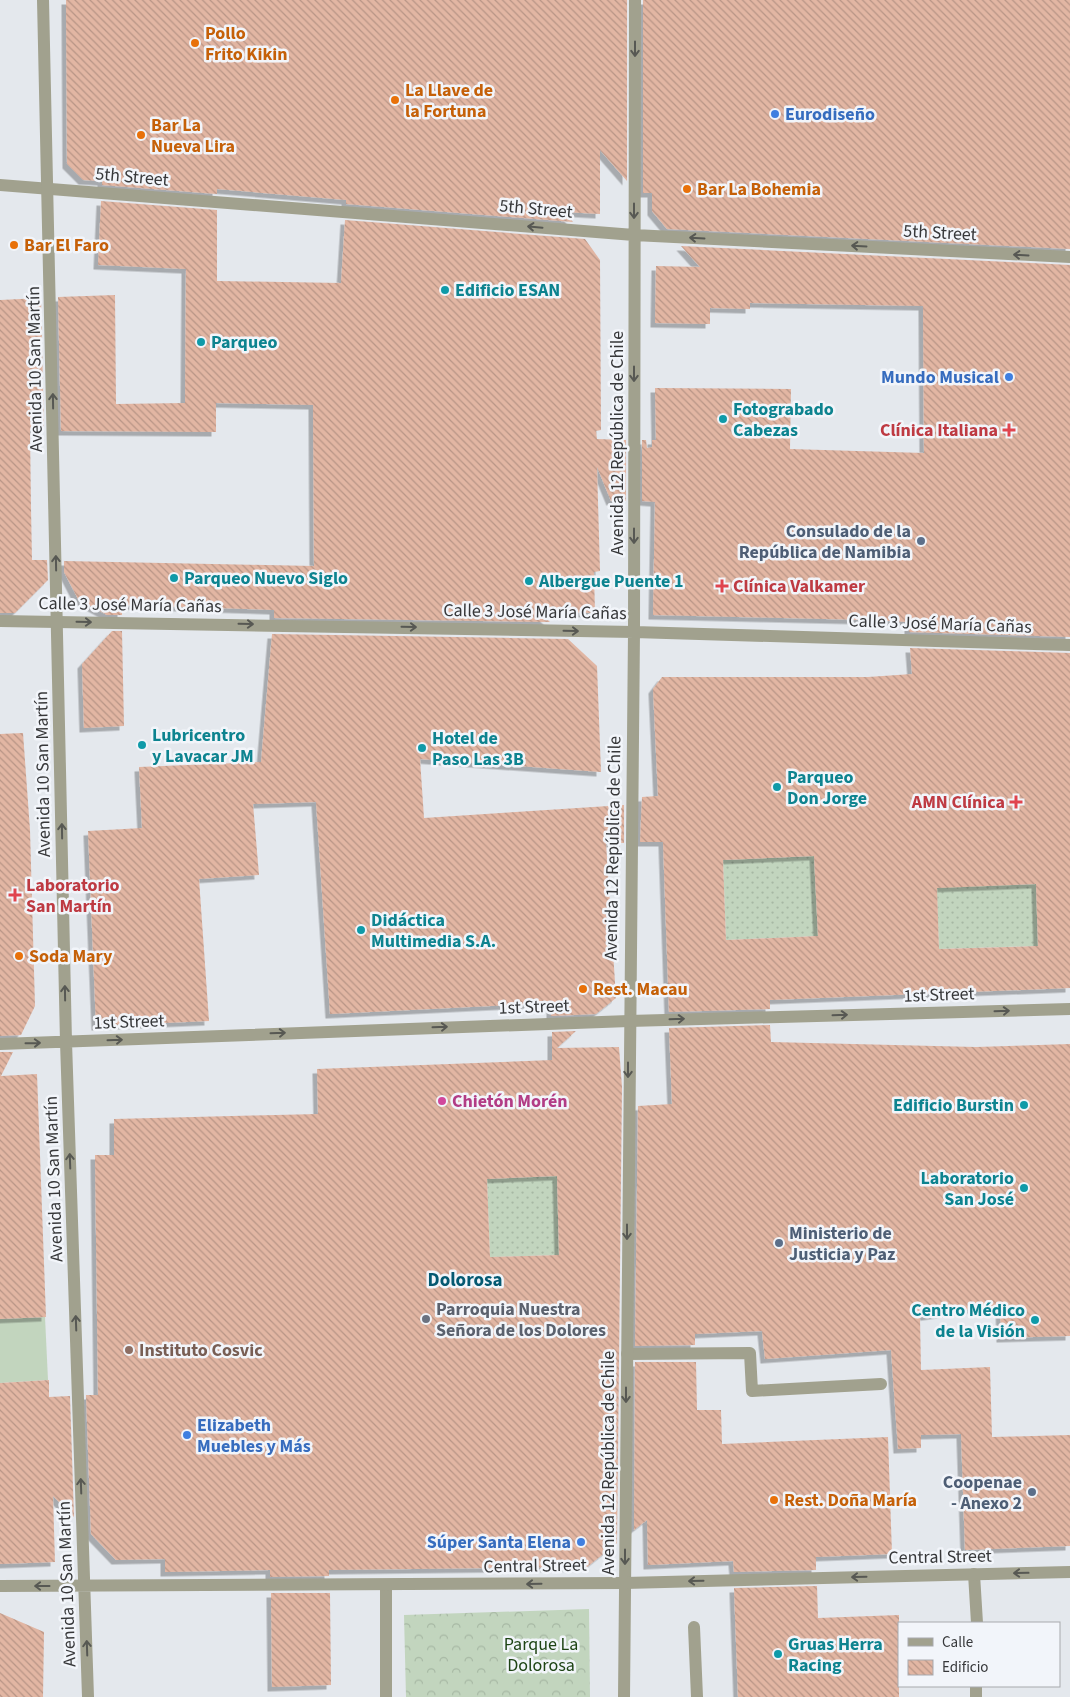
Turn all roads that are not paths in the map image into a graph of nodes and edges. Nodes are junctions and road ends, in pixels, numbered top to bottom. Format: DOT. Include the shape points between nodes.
graph roads {
  1 [pos="43,0"];
  2 [pos="635,0"];
  3 [pos="0,185"];
  4 [pos="48,188"];
  5 [pos="634,235"];
  6 [pos="1070,257"];
  7 [pos="0,620"];
  8 [pos="58,621"];
  9 [pos="634,632"];
  10 [pos="1070,645"];
  11 [pos="1070,1009"];
  12 [pos="629,1021"];
  13 [pos="66,1042"];
  14 [pos="0,1044"];
  15 [pos="627,1354"];
  16 [pos="881,1384"];
  17 [pos="1070,1572"];
  18 [pos="974,1574"];
  19 [pos="625,1583"];
  20 [pos="0,1586"];
  21 [pos="85,1586"];
  22 [pos="386,1586"];
  23 [pos="977,1622"];
  24 [pos="694,1627"];
  25 [pos="88,1697"];
  26 [pos="386,1697"];
  27 [pos="624,1697"];
  28 [pos="698,1697"];
  1 -- 4 [label="street, Avenida 10 San Martín"];
  2 -- 5 [label="street, Avenida 12 República de Chile, one-way"];
  3 -- 4 [label="street, 5th Street"];
  5 -- 4 [label="street, 5th Street, one-way"];
  8 -- 4 [label="street, Avenida 10 San Martín, one-way"];
  6 -- 5 [label="street, 5th Street, one-way"];
  5 -- 9 [label="street, Avenida 12 República de Chile, one-way"];
  7 -- 8 [label="street, Calle 3 José María Cañas"];
  8 -- 9 [label="street, Calle 3 José María Cañas, one-way"];
  13 -- 8 [label="street, Avenida 10 San Martín, one-way"];
  9 -- 10 [label="street, Calle 3 José María Cañas"];
  9 -- 12 [label="street, Avenida 12 República de Chile"];
  12 -- 11 [label="street, 1st Street, one-way"];
  13 -- 12 [label="street, 1st Street, one-way"];
  12 -- 15 [label="street, Avenida 12 República de Chile, one-way"];
  14 -- 13 [label="street, 1st Street, one-way"];
  21 -- 13 [label="street, Avenida 10 San Martín, one-way"];
  15 -- 16 [label="street" via="750,1353 752,1391"];
  15 -- 19 [label="street, Avenida 12 República de Chile, one-way"];
  17 -- 18 [label="street, Central Street, one-way"];
  18 -- 19 [label="street, Central Street, one-way"];
  18 -- 23 [label="street"];
  19 -- 22 [label="street, Central Street, one-way"];
  19 -- 27 [label="street, Avenida 12 República de Chile"];
  21 -- 20 [label="street, Central Street, one-way"];
  21 -- 22 [label="street, Central Street"];
  25 -- 21 [label="street, Avenida 10 San Martín, one-way"];
  22 -- 26 [label="street"];
  24 -- 28 [label="street"];
}
